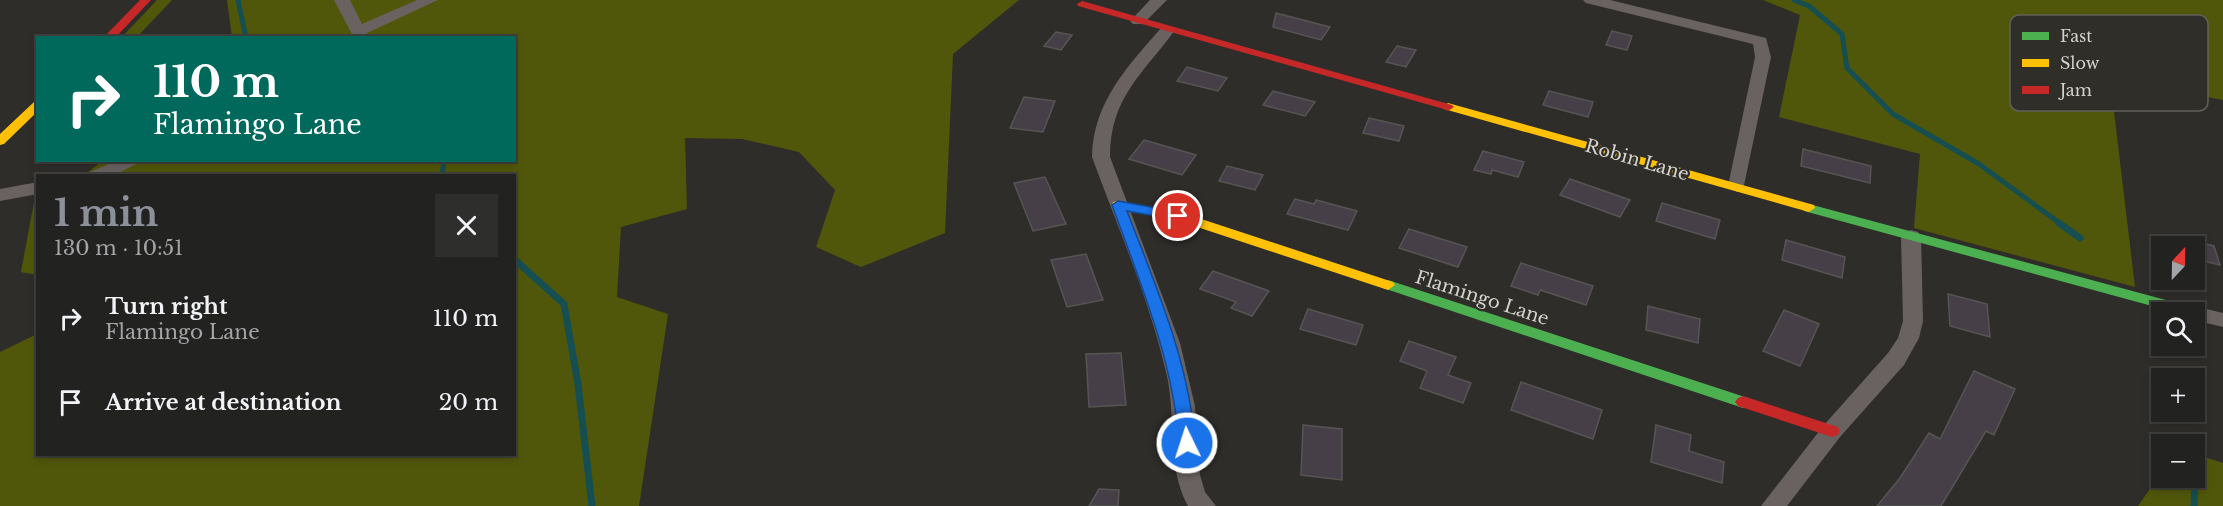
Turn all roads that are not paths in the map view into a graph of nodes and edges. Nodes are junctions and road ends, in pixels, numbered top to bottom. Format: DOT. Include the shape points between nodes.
graph roads {
  1 [pos="146,0"];
  2 [pos="342,0"];
  3 [pos="430,0"];
  4 [pos="1159,0"];
  5 [pos="1591,0"];
  6 [pos="1082,4"];
  7 [pos="1138,21"];
  8 [pos="1167,30"];
  9 [pos="360,34"];
  10 [pos="110,36"];
  11 [pos="36,106"];
  12 [pos="0,141"];
  13 [pos="130,162"];
  14 [pos="101,174"];
  15 [pos="1737,186"];
  16 [pos="36,188"];
  17 [pos="0,195"];
  18 [pos="1118,205"];
  19 [pos="1911,236"];
  20 [pos="2156,302"];
  21 [pos="2205,315"];
  22 [pos="2223,320"];
  23 [pos="1832,431"];
  24 [pos="1204,506"];
  25 [pos="1773,506"];
  1 -- 10 [label="street"];
  2 -- 9 [label="street"];
  3 -- 9 [label="street"];
  4 -- 7 [label="street"];
  5 -- 15 [label="street" via="1760,41 1763,57"];
  6 -- 7 [label="street, Robin Lane"];
  7 -- 8 [label="street, Robin Lane"];
  8 -- 15 [label="street, Robin Lane"];
  8 -- 18 [label="street" via="1113,98 1099,137 1101,157"];
  11 -- 12 [label="street"];
  13 -- 14 [label="street"];
  15 -- 19 [label="street, Robin Lane"];
  16 -- 17 [label="street"];
  18 -- 23 [label="street, Flamingo Lane" via="1178,216"];
  18 -- 24 [label="street" via="1166,332 1184,405 1189,481 1197,502"];
  19 -- 20 [label="street, Robin Lane"];
  19 -- 23 [label="street" via="1913,321 1908,338 1896,359"];
  21 -- 22 [label="street, Robin Lane"];
  23 -- 25 [label="street"];
}
